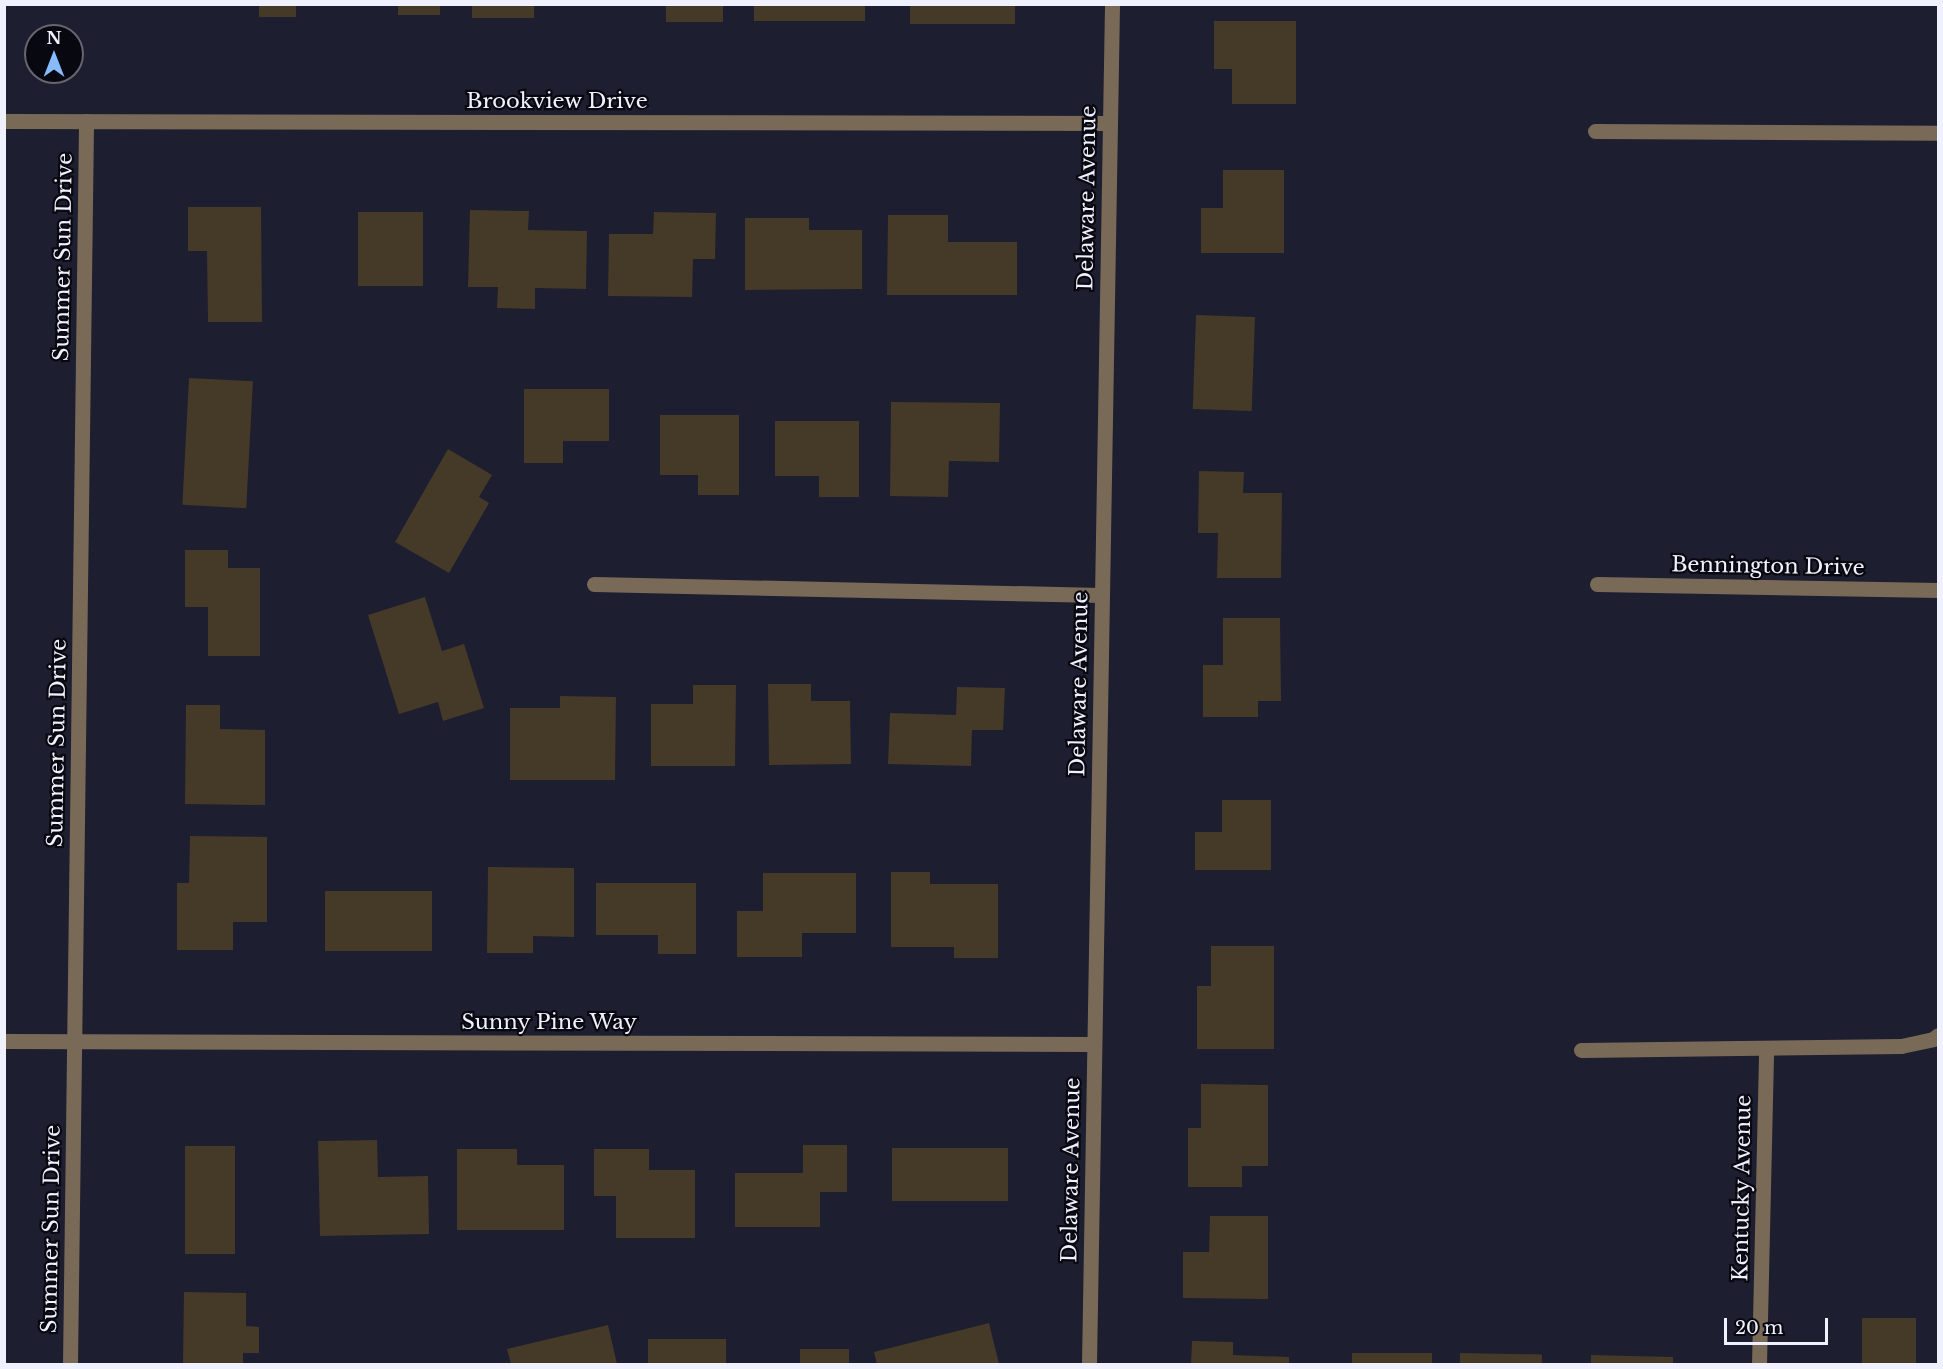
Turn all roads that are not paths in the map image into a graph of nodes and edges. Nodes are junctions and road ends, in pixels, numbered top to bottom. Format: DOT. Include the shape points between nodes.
graph roads {
  1 [pos="1112,4"];
  2 [pos="4,122"];
  3 [pos="86,122"];
  4 [pos="1110,123"];
  5 [pos="1595,131"];
  6 [pos="1938,133"];
  7 [pos="594,584"];
  8 [pos="1597,585"];
  9 [pos="1938,590"];
  10 [pos="1101,595"];
  11 [pos="1938,1035"];
  12 [pos="4,1041"];
  13 [pos="74,1042"];
  14 [pos="1094,1044"];
  15 [pos="1766,1048"];
  16 [pos="1581,1050"];
  17 [pos="70,1365"];
  18 [pos="1089,1365"];
  19 [pos="1759,1365"];
  1 -- 4 [label="street, Delaware Avenue"];
  2 -- 3 [label="street, Brookview Drive"];
  3 -- 4 [label="street, Brookview Drive"];
  3 -- 13 [label="street, Summer Sun Drive"];
  4 -- 10 [label="street, Delaware Avenue"];
  5 -- 6 [label="street"];
  7 -- 10 [label="street"];
  8 -- 9 [label="street, Bennington Drive"];
  10 -- 14 [label="street, Delaware Avenue"];
  11 -- 15 [label="street" via="1933,1040 1901,1046"];
  12 -- 13 [label="street, Sunny Pine Way"];
  13 -- 14 [label="street, Sunny Pine Way"];
  13 -- 17 [label="street, Summer Sun Drive"];
  14 -- 18 [label="street, Delaware Avenue"];
  15 -- 16 [label="street"];
  15 -- 19 [label="street, Kentucky Avenue"];
}
